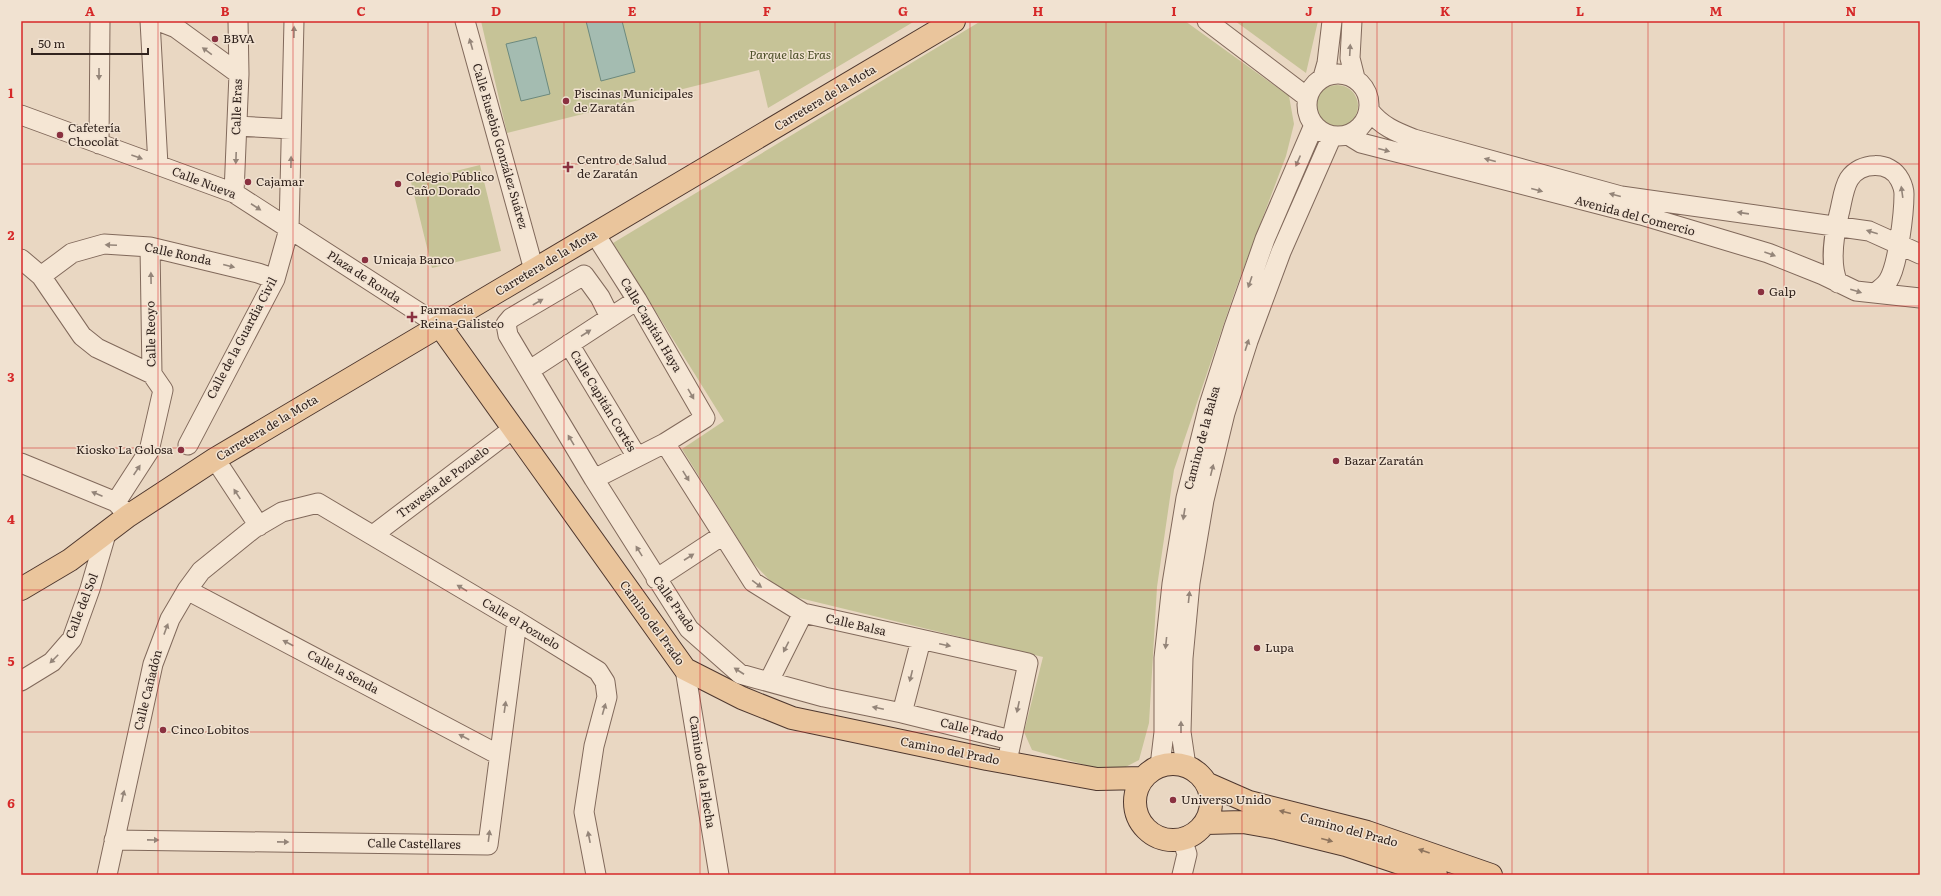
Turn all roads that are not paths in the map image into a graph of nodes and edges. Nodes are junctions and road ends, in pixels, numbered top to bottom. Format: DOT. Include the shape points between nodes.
graph roads {
  1 [pos="100,21"];
  2 [pos="150,21"];
  3 [pos="158,21"];
  4 [pos="238,21"];
  5 [pos="294,21"];
  6 [pos="465,21"];
  7 [pos="954,21"];
  8 [pos="1207,21"];
  9 [pos="1332,21"];
  10 [pos="1352,21"];
  11 [pos="239,74"];
  12 [pos="1323,78"];
  13 [pos="1355,78"];
  14 [pos="1307,96"];
  15 [pos="1369,110"];
  16 [pos="21,115"];
  17 [pos="1314,125"];
  18 [pos="237,126"];
  19 [pos="291,129"];
  20 [pos="1340,136"];
  21 [pos="99,144"];
  22 [pos="158,165"];
  23 [pos="234,193"];
  24 [pos="1836,226"];
  25 [pos="289,228"];
  26 [pos="595,234"];
  27 [pos="1899,244"];
  28 [pos="150,247"];
  29 [pos="1920,254"];
  30 [pos="21,259"];
  31 [pos="534,270"];
  32 [pos="42,276"];
  33 [pos="275,279"];
  34 [pos="1838,283"];
  35 [pos="1875,294"];
  36 [pos="1920,298"];
  37 [pos="637,300"];
  38 [pos="610,317"];
  39 [pos="440,326"];
  40 [pos="569,344"];
  41 [pos="530,370"];
  42 [pos="152,374"];
  43 [pos="514,428"];
  44 [pos="666,443"];
  45 [pos="188,445"];
  46 [pos="637,457"];
  47 [pos="214,459"];
  48 [pos="21,464"];
  49 [pos="594,479"];
  50 [pos="122,509"];
  51 [pos="259,526"];
  52 [pos="106,534"];
  53 [pos="373,535"];
  54 [pos="723,535"];
  55 [pos="656,579"];
  56 [pos="21,590"];
  57 [pos="187,590"];
  58 [pos="803,613"];
  59 [pos="517,621"];
  60 [pos="921,640"];
  61 [pos="685,668"];
  62 [pos="21,681"];
  63 [pos="769,681"];
  64 [pos="742,698"];
  65 [pos="902,713"];
  66 [pos="792,718"];
  67 [pos="1011,740"];
  68 [pos="499,755"];
  69 [pos="1007,762"];
  70 [pos="1186,766"];
  71 [pos="1151,772"];
  72 [pos="1097,779"];
  73 [pos="1208,784"];
  74 [pos="1135,804"];
  75 [pos="1206,823"];
  76 [pos="1182,839"];
  77 [pos="114,840"];
  78 [pos="107,875"];
  79 [pos="596,875"];
  80 [pos="719,875"];
  81 [pos="1182,875"];
  82 [pos="1436,875"];
  83 [pos="1491,875"];
  1 -- 21 [label="street, one-way"];
  2 -- 22 [label="street, Calle Nueva"];
  11 -- 3 [label="street, one-way" via="176,28"];
  4 -- 11 [label="street, Calle Eras"];
  19 -- 5 [label="street, Calle de la Guardia Civil, one-way"];
  31 -- 6 [label="street, Calle Eusebio González Suárez, one-way"];
  7 -- 26 [label="main road, Carretera de la Mota"];
  8 -- 14 [label="street"];
  9 -- 12 [label="street"];
  13 -- 10 [label="street, one-way" via="1350,58"];
  11 -- 18 [label="street, Calle Eras"];
  12 -- 13 [label="street" via="1339,74"];
  12 -- 14 [label="street" via="1316,82"];
  13 -- 15 [label="street" via="1367,92"];
  14 -- 17 [label="street" via="1307,112"];
  15 -- 20 [label="street" via="1362,126"];
  24 -- 15 [label="street, Avenida del Comercio, one-way" via="1621,196 1414,139 1377,121"];
  16 -- 21 [label="street, Calle Nueva"];
  17 -- 20 [label="street" via="1322,132"];
  17 -- 71 [label="street, Camino de la Balsa, one-way" via="1264,239 1209,405 1186,498 1172,584 1164,658 1164,732"];
  18 -- 19 [label="street"];
  18 -- 23 [label="street, Calle Eras, one-way"];
  25 -- 19 [label="street, Calle de la Guardia Civil, one-way"];
  20 -- 34 [label="street, Avenida del Comercio, one-way" via="1361,144 1640,215 1768,253"];
  70 -- 20 [label="street, Camino de la Balsa, one-way" via="1181,732 1183,658 1190,584 1204,500 1225,413 1281,252"];
  21 -- 22 [label="street, Calle Nueva, one-way"];
  22 -- 23 [label="street, Calle Nueva"];
  23 -- 25 [label="street, Calle Nueva, one-way"];
  27 -- 24 [label="street, Avenida del Comercio, one-way" via="1869,231"];
  27 -- 24 [label="street, one-way" via="1904,193 1899,178 1886,167 1869,165 1856,171 1848,180"];
  24 -- 34 [label="street" via="1833,273"];
  25 -- 33 [label="street, Calle de la Guardia Civil"];
  25 -- 39 [label="street, Plaza de Ronda"];
  26 -- 31 [label="main road, Carretera de la Mota"];
  26 -- 37 [label="street, Calle Capitán Haya"];
  27 -- 29 [label="street, Avenida del Comercio"];
  27 -- 35 [label="street" via="1892,273"];
  28 -- 32 [label="street, Calle Ronda, one-way" via="104,244 72,253"];
  28 -- 33 [label="street, Calle Ronda, one-way"];
  42 -- 28 [label="street, Calle Reoyo, one-way"];
  30 -- 32 [label="street"];
  31 -- 39 [label="main road, Carretera de la Mota"];
  32 -- 42 [label="street" via="82,336 97,348"];
  33 -- 45 [label="street, Calle de la Guardia Civil"];
  34 -- 35 [label="street, Avenida del Comercio, one-way" via="1856,291"];
  35 -- 36 [label="street, Avenida del Comercio"];
  37 -- 38 [label="street"];
  37 -- 44 [label="street, Calle Capitán Haya, one-way" via="705,418"];
  40 -- 38 [label="street, one-way"];
  41 -- 38 [label="street, Calle Prado, one-way" via="508,335 506,324 511,318 584,275 600,297"];
  39 -- 43 [label="main road, Camino del Prado"];
  39 -- 47 [label="main road, Carretera de la Mota"];
  40 -- 41 [label="street"];
  40 -- 46 [label="street, Calle Capitán Cortés"];
  49 -- 41 [label="street, Calle Prado, one-way"];
  50 -- 42 [label="street, Calle Reoyo, one-way" via="149,451 163,390"];
  43 -- 53 [label="street, Travesía de Pozuelo"];
  43 -- 61 [label="main road, Camino del Prado"];
  44 -- 46 [label="street"];
  44 -- 54 [label="street, Calle Balsa, one-way"];
  46 -- 49 [label="street"];
  47 -- 50 [label="main road, Carretera de la Mota"];
  51 -- 47 [label="street, one-way"];
  50 -- 48 [label="street, one-way"];
  55 -- 49 [label="street, Calle Prado, one-way"];
  50 -- 52 [label="main road, Carretera de la Mota"];
  51 -- 53 [label="street, Calle el Pozuelo" via="282,512 318,503"];
  51 -- 57 [label="street, Calle Cañadón" via="201,571"];
  52 -- 56 [label="main road, Carretera de la Mota"];
  52 -- 62 [label="street, Calle del Sol, one-way" via="72,639 52,662"];
  59 -- 53 [label="street, Calle el Pozuelo, one-way"];
  55 -- 54 [label="street, one-way"];
  54 -- 58 [label="street, Calle Balsa, one-way" via="753,582"];
  63 -- 55 [label="street, Calle Prado, one-way" via="740,674 689,629"];
  68 -- 57 [label="street, Calle la Senda, one-way"];
  77 -- 57 [label="street, Calle Cañadón, one-way" via="153,664 170,619"];
  58 -- 60 [label="street, Calle Balsa"];
  58 -- 63 [label="street, one-way"];
  68 -- 59 [label="street, Calle Castellares, one-way"];
  79 -- 59 [label="street, Calle el Pozuelo, one-way" via="584,812 594,746 607,697 605,682 598,671"];
  60 -- 65 [label="street, one-way"];
  60 -- 67 [label="street, Calle Balsa, one-way" via="1028,663"];
  61 -- 64 [label="main road, Camino del Prado"];
  61 -- 80 [label="street, Camino de la Flecha"];
  63 -- 64 [label="street" via="752,686"];
  65 -- 63 [label="street, Calle Prado, one-way" via="824,697"];
  63 -- 66 [label="street" via="784,696"];
  64 -- 66 [label="main road, Camino del Prado"];
  65 -- 67 [label="street, Calle Prado"];
  66 -- 69 [label="main road, Camino del Prado"];
  67 -- 69 [label="street, Calle Balsa"];
  77 -- 68 [label="street, Calle Castellares, one-way" via="488,845"];
  69 -- 72 [label="main road, Camino del Prado"];
  70 -- 71 [label="main road" via="1178,764"];
  70 -- 73 [label="main road" via="1202,776"];
  71 -- 72 [label="main road, Camino del Prado"];
  71 -- 74 [label="main road" via="1138,786"];
  72 -- 74 [label="main road, Camino del Prado"];
  73 -- 75 [label="main road" via="1212,804"];
  83 -- 73 [label="main road, Camino del Prado, one-way" via="1367,832 1249,802"];
  74 -- 76 [label="main road" via="1142,824 1150,832 1160,838"];
  75 -- 76 [label="main road" via="1198,832"];
  75 -- 82 [label="main road, Camino del Prado, one-way" via="1243,822 1277,828 1346,845"];
  76 -- 81 [label="street" via="1187,854"];
  77 -- 78 [label="street, Calle Cañadón"];
}
